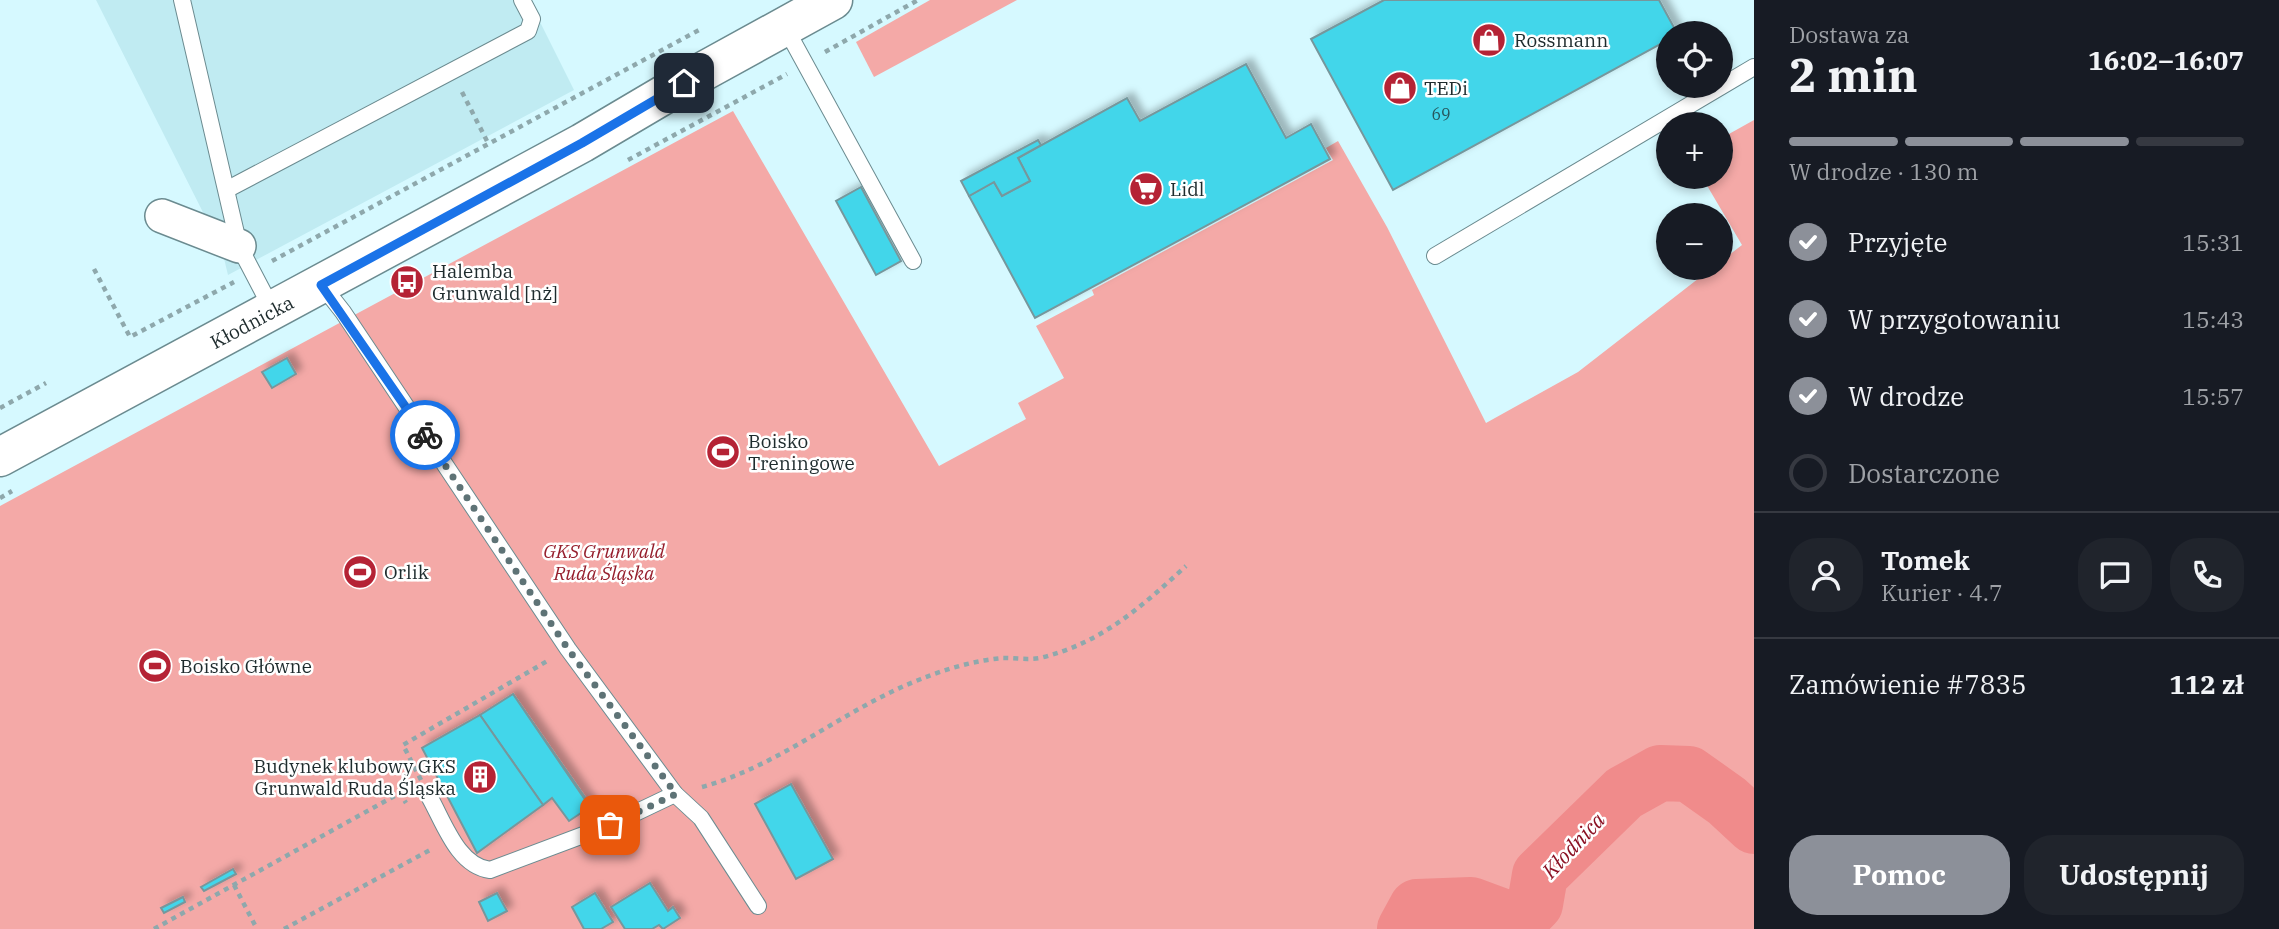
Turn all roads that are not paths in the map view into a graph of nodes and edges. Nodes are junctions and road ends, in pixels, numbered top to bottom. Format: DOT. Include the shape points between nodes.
graph roads {
  1 [pos="182,0"];
  2 [pos="522,0"];
  3 [pos="833,0"];
  4 [pos="785,26"];
  5 [pos="1754,67"];
  6 [pos="228,189"];
  7 [pos="162,216"];
  8 [pos="1435,256"];
  9 [pos="246,259"];
  10 [pos="913,261"];
  11 [pos="321,285"];
  12 [pos="273,311"];
  13 [pos="0,457"];
  14 [pos="676,794"];
  15 [pos="430,797"];
  16 [pos="758,906"];
  1 -- 6 [label="lane"];
  2 -- 6 [label="lane" via="532,19 528,31"];
  3 -- 4 [label="street, Kłodnicka"];
  4 -- 10 [label="lane"];
  4 -- 11 [label="street, Kłodnicka"];
  5 -- 8 [label="lane"];
  6 -- 9 [label="lane"];
  7 -- 9 [label="street"];
  9 -- 12 [label="lane"];
  11 -- 12 [label="street, Kłodnicka"];
  11 -- 14 [label="lane" via="568,649"];
  12 -- 13 [label="street, Kłodnicka"];
  14 -- 15 [label="lane" via="610,825 490,870 463,857"];
  14 -- 16 [label="lane" via="701,818"];
}
